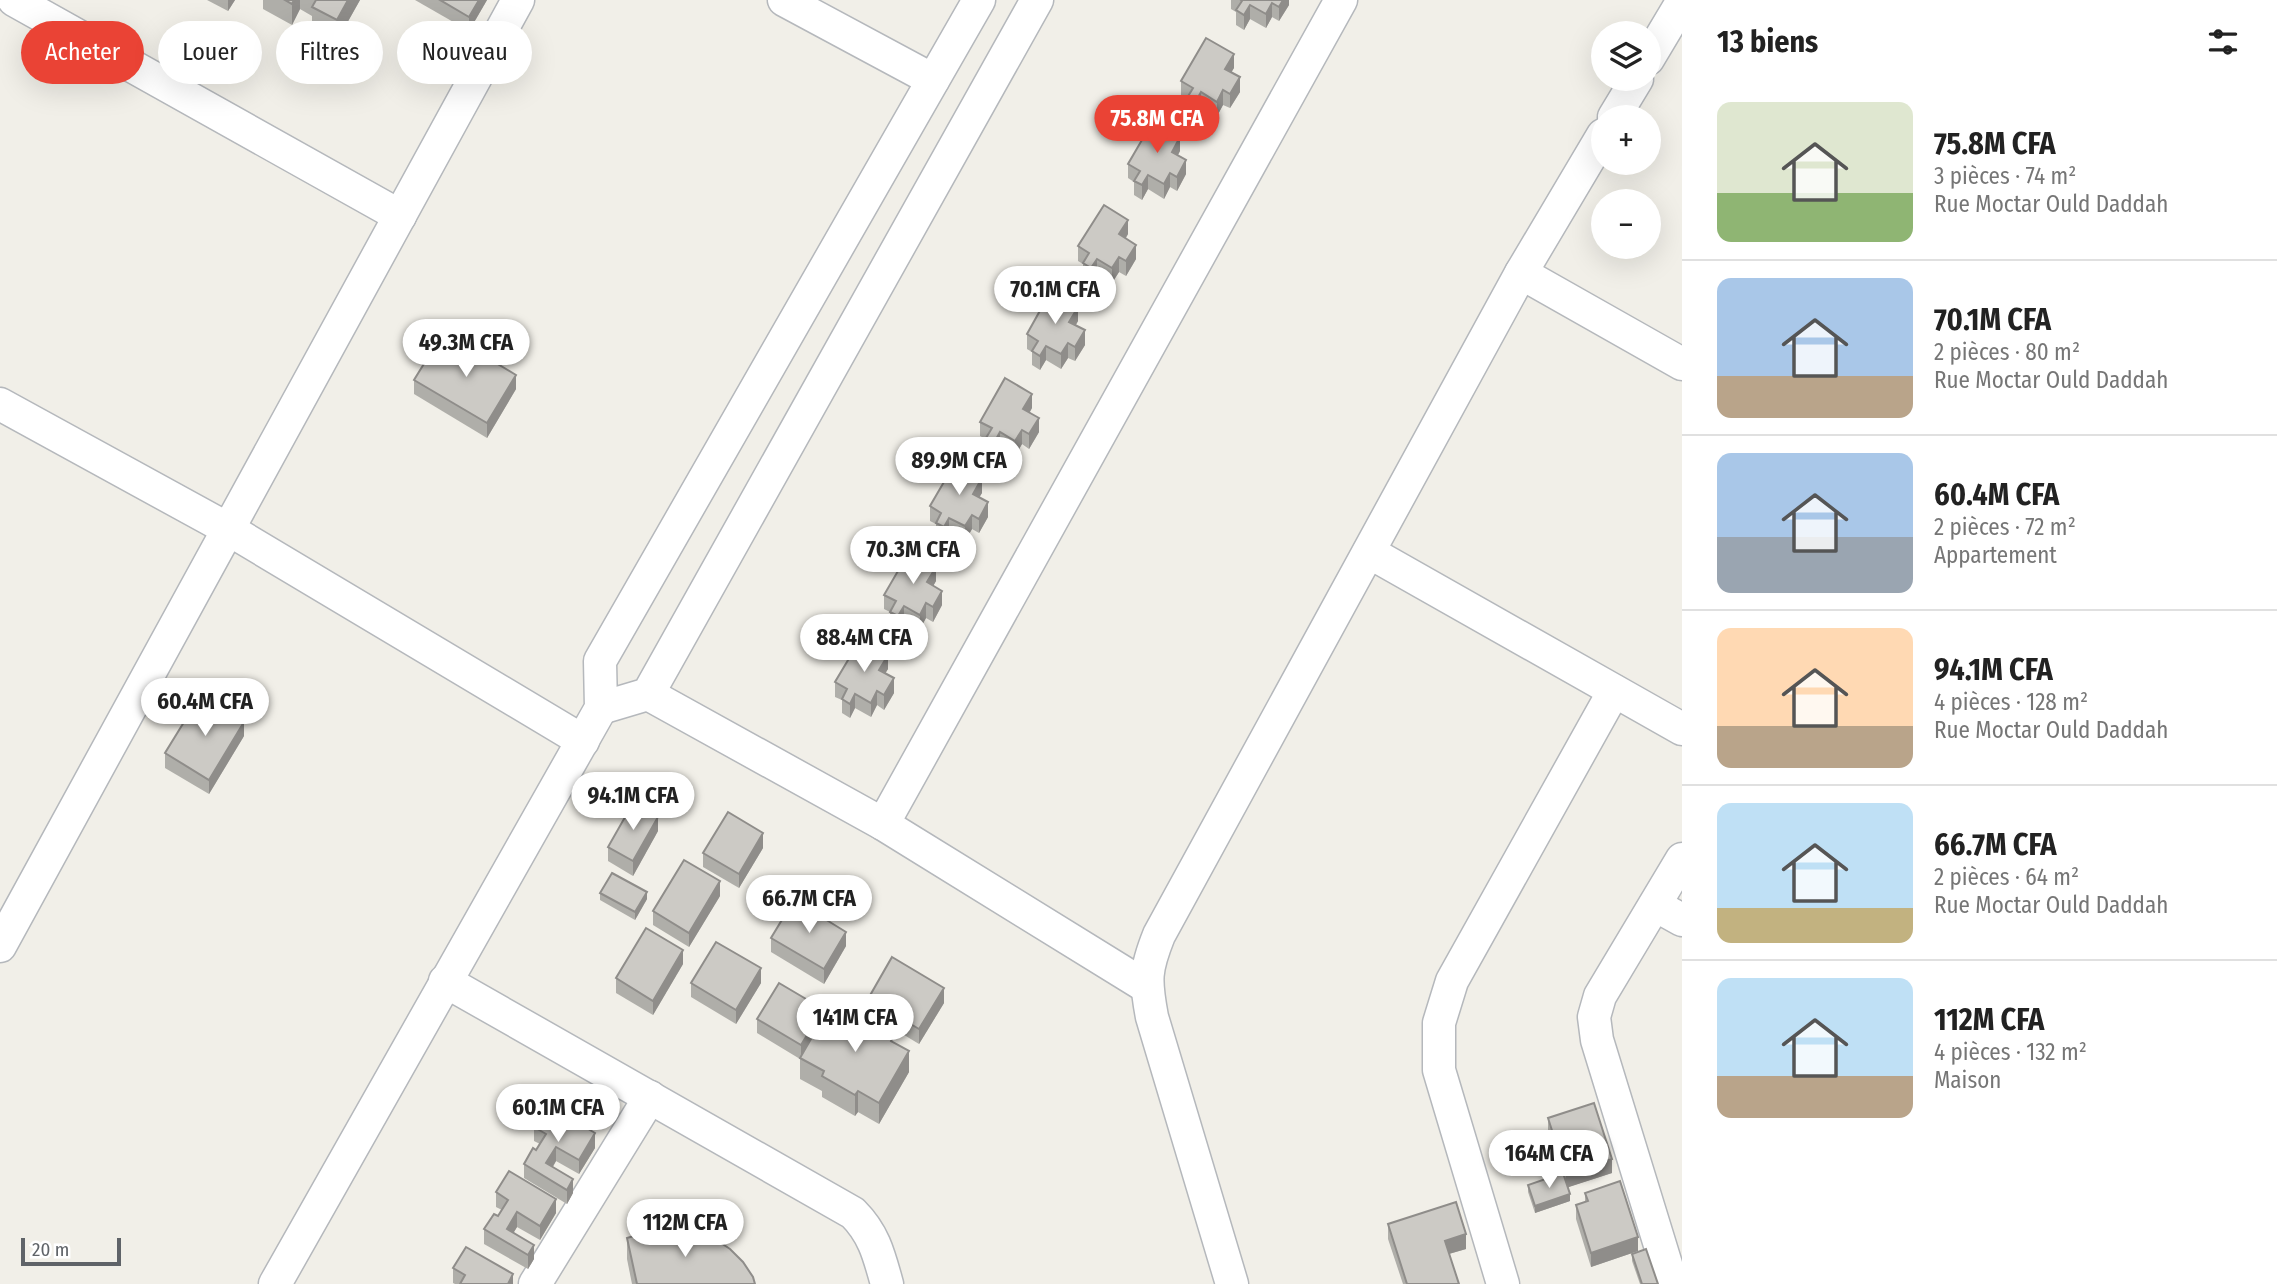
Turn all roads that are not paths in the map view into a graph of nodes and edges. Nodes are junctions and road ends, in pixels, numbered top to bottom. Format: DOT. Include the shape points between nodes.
graph roads {
  1 [pos="14,0"];
  2 [pos="518,0"];
  3 [pos="784,0"];
  4 [pos="979,0"];
  5 [pos="1037,0"];
  6 [pos="1341,0"];
  7 [pos="1682,2"];
  8 [pos="1661,37"];
  9 [pos="933,80"];
  10 [pos="1591,155"];
  11 [pos="400,216"];
  12 [pos="1521,273"];
  13 [pos="1682,363"];
  14 [pos="0,404"];
  15 [pos="228,529"];
  16 [pos="1369,552"];
  17 [pos="1614,691"];
  18 [pos="648,694"];
  19 [pos="601,708"];
  20 [pos="1682,729"];
  21 [pos="583,741"];
  22 [pos="883,824"];
  23 [pos="1682,859"];
  24 [pos="1669,912"];
  25 [pos="0,946"];
  26 [pos="445,981"];
  27 [pos="1147,987"];
  28 [pos="650,1097"];
  29 [pos="275,1284"];
  30 [pos="535,1284"];
  31 [pos="887,1284"];
  32 [pos="1232,1284"];
  33 [pos="1503,1284"];
  34 [pos="1672,1284"];
  1 -- 11 [label="street"];
  2 -- 11 [label="street"];
  3 -- 9 [label="street"];
  4 -- 9 [label="street"];
  5 -- 18 [label="street"];
  6 -- 22 [label="street"];
  7 -- 8 [label="street"];
  9 -- 19 [label="street" via="600,661"];
  10 -- 12 [label="street"];
  11 -- 15 [label="street"];
  12 -- 13 [label="street"];
  12 -- 16 [label="street"];
  14 -- 15 [label="street"];
  15 -- 21 [label="street"];
  15 -- 25 [label="street"];
  16 -- 17 [label="street"];
  16 -- 27 [label="street" via="1159,935 1149,961"];
  17 -- 20 [label="street"];
  17 -- 33 [label="street" via="1452,981 1439,1023 1439,1070"];
  18 -- 19 [label="street"];
  18 -- 22 [label="street"];
  19 -- 21 [label="street"];
  21 -- 26 [label="street"];
  22 -- 27 [label="street"];
  23 -- 24 [label="street"];
  24 -- 34 [label="street" via="1600,996 1594,1017 1597,1040"];
  26 -- 28 [label="street"];
  26 -- 29 [label="street"];
  27 -- 32 [label="street"];
  28 -- 30 [label="street"];
  28 -- 31 [label="street" via="853,1213 875,1243"];
}
